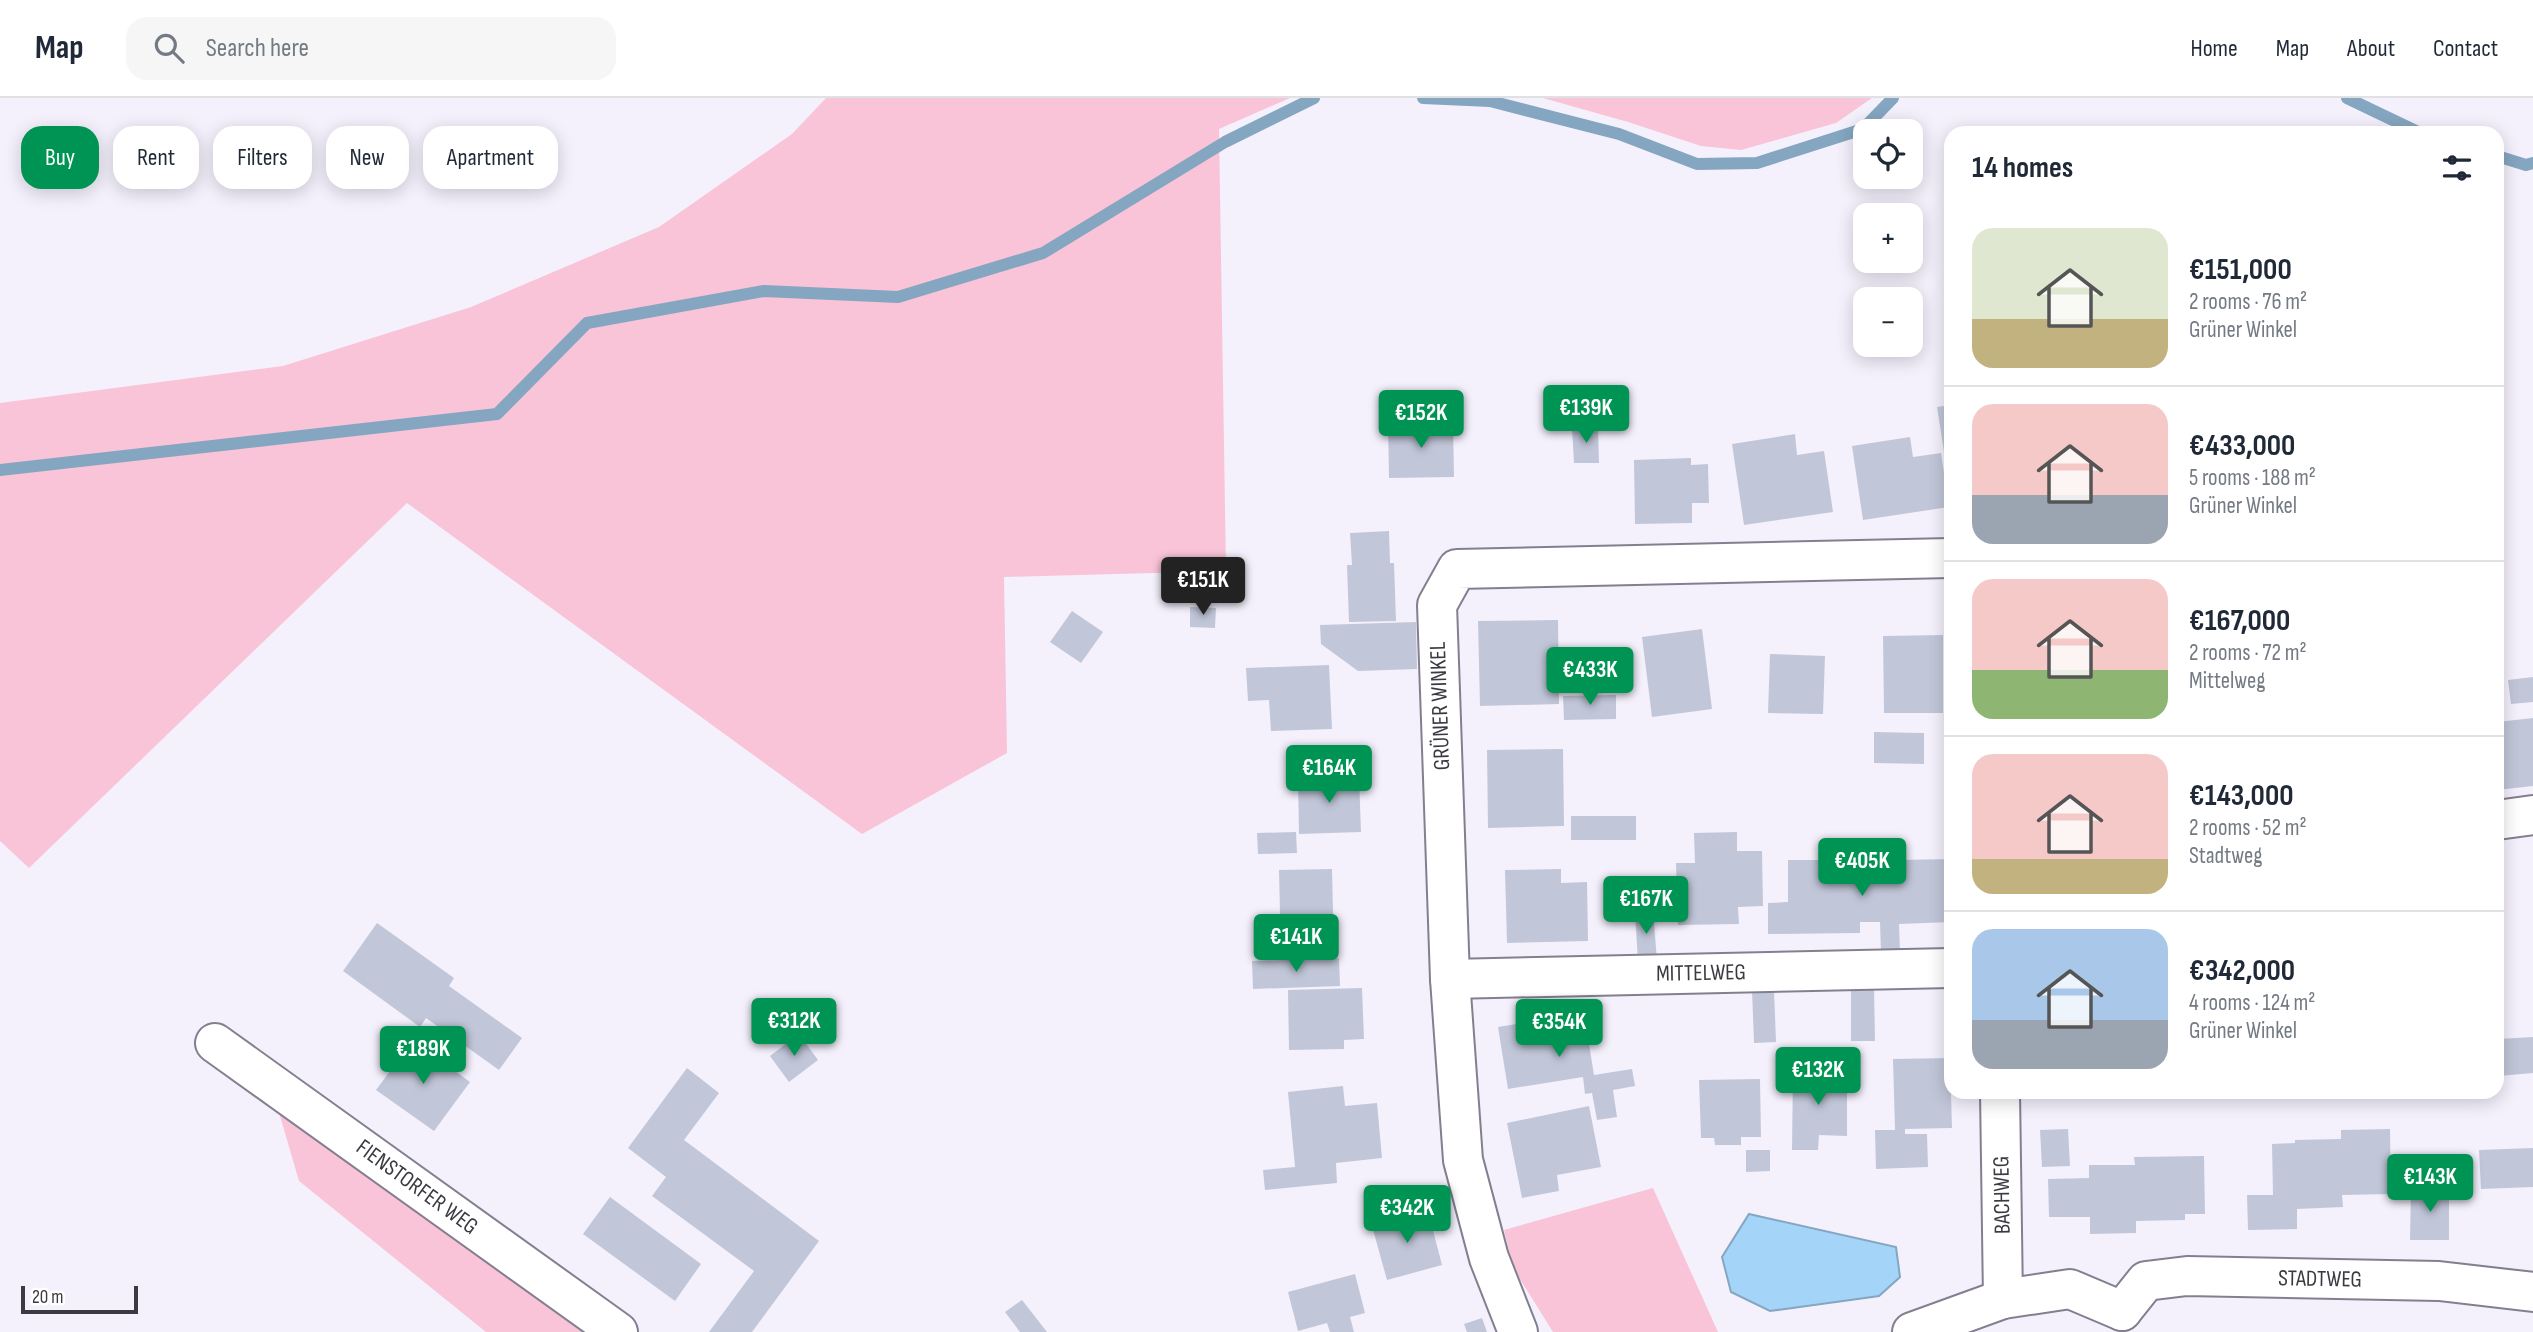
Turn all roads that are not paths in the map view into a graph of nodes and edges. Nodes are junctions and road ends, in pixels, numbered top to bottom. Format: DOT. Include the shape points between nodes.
graph roads {
  1 [pos="1944,558"];
  2 [pos="2533,815"];
  3 [pos="2504,819"];
  4 [pos="1944,968"];
  5 [pos="1450,979"];
  6 [pos="215,1043"];
  7 [pos="2000,1099"];
  8 [pos="2533,1292"];
  9 [pos="2003,1299"];
  10 [pos="2121,1322"];
  11 [pos="618,1332"];
  12 [pos="1518,1332"];
  13 [pos="1912,1332"];
  1 -- 5 [label="street, GRÜNER WINKEL" via="1457,569 1437,606"];
  2 -- 3 [label="street"];
  4 -- 5 [label="street, MITTELWEG"];
  5 -- 12 [label="street, GRÜNER WINKEL" via="1463,1160 1489,1258"];
  6 -- 11 [label="street, FIENSTORFER WEG"];
  7 -- 9 [label="street, BACHWEG"];
  8 -- 10 [label="street, STADTWEG" via="2439,1281 2187,1276 2146,1282"];
  9 -- 10 [label="street" via="2070,1289"];
  9 -- 13 [label="street"];
}
